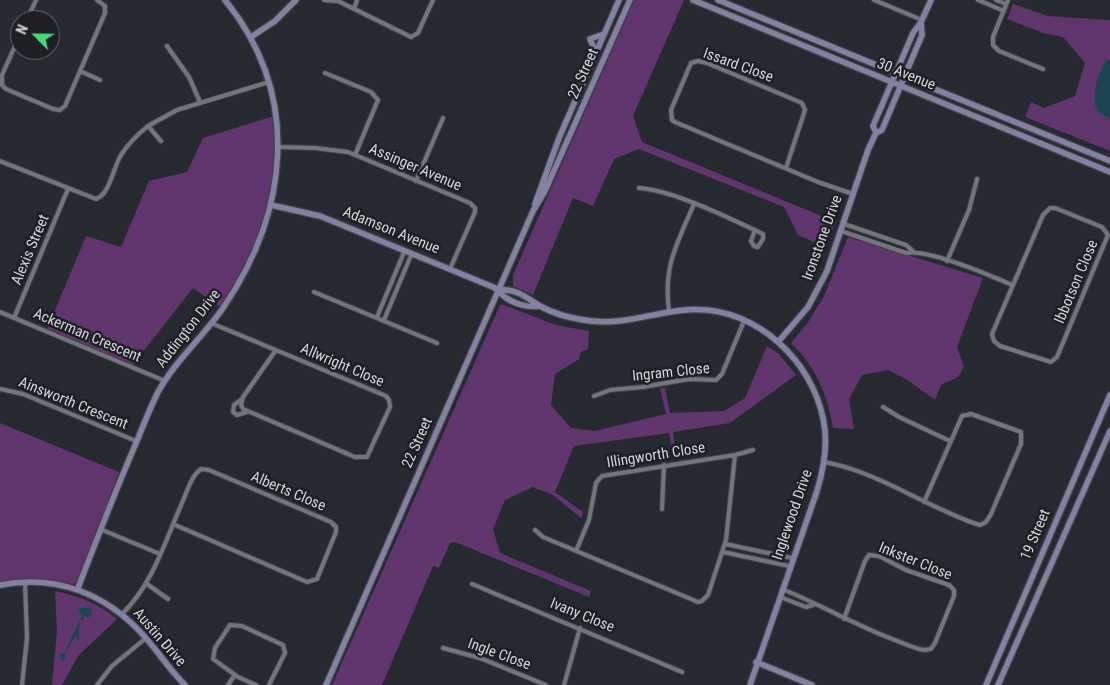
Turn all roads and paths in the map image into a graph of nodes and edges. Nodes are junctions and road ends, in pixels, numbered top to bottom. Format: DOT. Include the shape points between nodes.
graph roads {
  1 [pos="97,0"];
  2 [pos="225,0"];
  3 [pos="296,0"];
  4 [pos="324,0"];
  5 [pos="336,0"];
  6 [pos="357,0"];
  7 [pos="432,0"];
  8 [pos="619,0"];
  9 [pos="630,0"];
  10 [pos="693,0"];
  11 [pos="718,0"];
  12 [pos="874,0"];
  13 [pos="931,0"];
  14 [pos="978,0"];
  15 [pos="996,0"];
  16 [pos="1007,2"];
  17 [pos="354,9"];
  18 [pos="1004,11"];
  19 [pos="922,21"];
  20 [pos="604,34"];
  21 [pos="251,36"];
  22 [pos="167,46"];
  23 [pos="596,53"];
  24 [pos="10,59"];
  25 [pos="1042,68"];
  26 [pos="80,71"];
  27 [pos="325,73"];
  28 [pos="896,73"];
  29 [pos="904,76"];
  30 [pos="100,80"];
  31 [pos="270,82"];
  32 [pos="892,82"];
  33 [pos="900,86"];
  34 [pos="200,102"];
  35 [pos="443,118"];
  36 [pos="148,126"];
  37 [pos="876,133"];
  38 [pos="161,141"];
  39 [pos="279,148"];
  40 [pos="355,155"];
  41 [pos="0,161"];
  42 [pos="1110,161"];
  43 [pos="786,168"];
  44 [pos="1110,172"];
  45 [pos="977,179"];
  46 [pos="416,181"];
  47 [pos="639,188"];
  48 [pos="68,189"];
  49 [pos="853,194"];
  50 [pos="694,204"];
  51 [pos="271,205"];
  52 [pos="533,211"];
  53 [pos="844,224"];
  54 [pos="755,230"];
  55 [pos="841,231"];
  56 [pos="405,250"];
  57 [pos="914,252"];
  58 [pos="412,254"];
  59 [pos="947,261"];
  60 [pos="450,269"];
  61 [pos="1012,285"];
  62 [pos="499,290"];
  63 [pos="314,292"];
  64 [pos="669,311"];
  65 [pos="0,312"];
  66 [pos="376,317"];
  67 [pos="14,318"];
  68 [pos="384,320"];
  69 [pos="744,321"];
  70 [pos="211,323"];
  71 [pos="778,342"];
  72 [pos="437,343"];
  73 [pos="276,350"];
  74 [pos="165,381"];
  75 [pos="0,389"];
  76 [pos="1110,395"];
  77 [pos="594,396"];
  78 [pos="242,399"];
  79 [pos="883,406"];
  80 [pos="248,412"];
  81 [pos="1110,431"];
  82 [pos="950,441"];
  83 [pos="136,442"];
  84 [pos="753,450"];
  85 [pos="735,455"];
  86 [pos="824,462"];
  87 [pos="664,466"];
  88 [pos="924,502"];
  89 [pos="662,509"];
  90 [pos="173,524"];
  91 [pos="99,528"];
  92 [pos="536,530"];
  93 [pos="725,544"];
  94 [pos="576,551"];
  95 [pos="723,552"];
  96 [pos="160,554"];
  97 [pos="792,558"];
  98 [pos="789,566"];
  99 [pos="25,582"];
  100 [pos="147,584"];
  101 [pos="472,584"];
  102 [pos="0,585"];
  103 [pos="78,588"];
  104 [pos="782,590"];
  105 [pos="779,597"];
  106 [pos="168,599"];
  107 [pos="813,605"];
  108 [pos="122,614"];
  109 [pos="844,619"];
  110 [pos="580,628"];
  111 [pos="146,638"];
  112 [pos="443,648"];
  113 [pos="756,662"];
  114 [pos="682,672"];
  115 [pos="235,675"];
  116 [pos="22,685"];
  117 [pos="97,685"];
  118 [pos="185,685"];
  119 [pos="228,685"];
  120 [pos="256,685"];
  121 [pos="269,685"];
  122 [pos="326,685"];
  123 [pos="546,685"];
  124 [pos="564,685"];
  125 [pos="750,685"];
  126 [pos="812,685"];
  127 [pos="986,685"];
  128 [pos="998,685"];
  1 -- 26 [label="street" via="104,4 106,10"];
  2 -- 21 [label="street, Addington Drive"];
  3 -- 21 [label="street" via="275,21"];
  4 -- 5 [label="street"];
  5 -- 17 [label="street"];
  6 -- 17 [label="street"];
  7 -- 17 [label="street" via="418,33 411,37"];
  8 -- 20 [label="street, 22 Street"];
  9 -- 52 [label="street, 22 Street" via="545,191"];
  10 -- 32 [label="street, 30 Avenue"];
  11 -- 28 [label="street, 30 Avenue"];
  12 -- 19 [label="street"];
  13 -- 19 [label="street"];
  14 -- 18 [label="street"];
  15 -- 16 [label="street"];
  16 -- 18 [label="street"];
  18 -- 25 [label="street" via="993,45 999,51"];
  19 -- 28 [label="street, Ironstone Drive" via="913,32"];
  19 -- 29 [label="street, Ironstone Drive" via="922,35"];
  20 -- 23 [label="street, 22 Street"];
  20 -- 23 [label="street" via="590,39"];
  21 -- 31 [label="street, Addington Drive"];
  22 -- 34 [label="street" via="189,77"];
  23 -- 52 [label="street, 22 Street" via="559,138"];
  24 -- 26 [label="street" via="2,84 55,110 64,106"];
  26 -- 30 [label="street"];
  27 -- 40 [label="street" via="371,92 378,100"];
  28 -- 29 [label="street, 30 Avenue"];
  28 -- 32 [label="street, Ironstone Drive"];
  29 -- 33 [label="street, Ironstone Drive"];
  29 -- 42 [label="street, 30 Avenue"];
  31 -- 34 [label="street"];
  31 -- 39 [label="street, Addington Drive"];
  32 -- 33 [label="street, 30 Avenue"];
  32 -- 37 [label="street, Ironstone Drive" via="873,126"];
  33 -- 37 [label="street, Ironstone Drive" via="882,130"];
  33 -- 44 [label="street, 30 Avenue"];
  34 -- 36 [label="street" via="170,112"];
  35 -- 46 [label="street"];
  36 -- 38 [label="street"];
  36 -- 48 [label="street" via="121,155 100,197 92,199"];
  37 -- 49 [label="street, Ironstone Drive"];
  39 -- 40 [label="street, Assinger Avenue" via="331,149"];
  39 -- 51 [label="street, Addington Drive"];
  40 -- 46 [label="street, Assinger Avenue"];
  41 -- 48 [label="street"];
  43 -- 43 [label="street, Issard Close" via="672,120 670,112 691,63 707,63 802,103 805,110"];
  43 -- 49 [label="street, Issard Close"];
  45 -- 59 [label="street" via="969,210"];
  46 -- 60 [label="street, Assinger Avenue" via="475,208"];
  47 -- 50 [label="street" via="662,192"];
  48 -- 67 [label="street, Alexis Street"];
  49 -- 53 [label="street, Ironstone Drive"];
  50 -- 54 [label="street"];
  50 -- 64 [label="street" via="669,266 666,287"];
  51 -- 56 [label="street, Adamson Avenue" via="320,216"];
  51 -- 70 [label="street, Addington Drive" via="247,267"];
  52 -- 62 [label="street, 22 Street"];
  53 -- 55 [label="street, Ironstone Drive"];
  53 -- 57 [label="street" via="906,245"];
  55 -- 57 [label="street" via="906,253"];
  55 -- 71 [label="street, Ironstone Drive" via="815,296"];
  56 -- 58 [label="street, Adamson Avenue"];
  56 -- 66 [label="street"];
  57 -- 59 [label="street"];
  58 -- 60 [label="street, Adamson Avenue"];
  58 -- 68 [label="street"];
  59 -- 61 [label="street"];
  60 -- 62 [label="street, Adamson Avenue"];
  61 -- 61 [label="street, Ibbotson Close" via="1047,210 1055,208 1106,230 1107,241 1055,361 1048,362 994,341 993,331"];
  62 -- 64 [label="street, Inglewood Drive" via="509,289 572,318 606,322"];
  62 -- 122 [label="street, 22 Street"];
  63 -- 66 [label="street"];
  64 -- 69 [label="street, Inglewood Drive" via="708,310"];
  65 -- 67 [label="street, Ackerman Crescent"];
  66 -- 68 [label="street"];
  67 -- 74 [label="street, Ackerman Crescent"];
  68 -- 72 [label="street"];
  69 -- 71 [label="street, Inglewood Drive"];
  69 -- 77 [label="street, Ingram Close" via="722,374 716,380 689,379 610,390"];
  70 -- 73 [label="street, Allwright Close"];
  70 -- 74 [label="street, Addington Drive"];
  71 -- 86 [label="street, Inglewood Drive" via="807,376 818,398 825,432"];
  73 -- 78 [label="street, Allwright Close"];
  73 -- 80 [label="street, Allwright Close" via="388,398 390,407 370,452 367,457 359,458"];
  74 -- 83 [label="street, Addington Drive"];
  75 -- 83 [label="street, Ainsworth Crescent" via="23,394"];
  76 -- 127 [label="street, 19 Street"];
  78 -- 80 [label="street" via="242,407"];
  78 -- 80 [label="street, Allwright Close" via="234,405 233,412 237,415"];
  79 -- 82 [label="street"];
  81 -- 128 [label="street, 19 Street"];
  82 -- 88 [label="street"];
  82 -- 88 [label="street" via="960,418 968,414 1018,429 1023,438 986,522 977,524"];
  83 -- 91 [label="street, Addington Drive"];
  84 -- 85 [label="street, Illingworth Close"];
  85 -- 87 [label="street, Illingworth Close"];
  85 -- 93 [label="street"];
  86 -- 88 [label="street" via="847,467"];
  86 -- 97 [label="street, Inglewood Drive" via="817,491"];
  87 -- 89 [label="street"];
  87 -- 94 [label="street, Illingworth Close" via="598,478 589,520"];
  90 -- 90 [label="street, Alberts Close" via="308,582 317,579 336,532 331,522 203,469 194,477"];
  90 -- 96 [label="street, Alberts Close"];
  91 -- 96 [label="street"];
  91 -- 103 [label="street, Addington Drive"];
  92 -- 94 [label="street" via="543,537"];
  93 -- 95 [label="street"];
  93 -- 97 [label="street"];
  94 -- 95 [label="street" via="698,602 708,595"];
  95 -- 98 [label="street"];
  96 -- 100 [label="street, Alberts Close"];
  97 -- 98 [label="street, Inglewood Drive"];
  98 -- 104 [label="street, Inglewood Drive"];
  99 -- 102 [label="street, Austin Drive"];
  99 -- 103 [label="street, Austin Drive" via="48,582"];
  99 -- 116 [label="street" via="27,638"];
  100 -- 106 [label="street"];
  100 -- 108 [label="street, Alberts Close"];
  101 -- 110 [label="street, Ivany Close"];
  103 -- 108 [label="street, Austin Drive"];
  104 -- 105 [label="street, Inglewood Drive"];
  104 -- 107 [label="street, Inkster Close" via="810,600"];
  105 -- 107 [label="street, Inkster Close" via="806,607"];
  105 -- 113 [label="street, Inglewood Drive"];
  107 -- 109 [label="street, Inkster Close"];
  108 -- 111 [label="street, Austin Drive"];
  109 -- 109 [label="street, Inkster Close" via="928,650 935,643 954,590 949,585 870,555"];
  110 -- 114 [label="street, Ivany Close"];
  110 -- 124 [label="street"];
  111 -- 117 [label="street" via="112,666"];
  111 -- 118 [label="street, Austin Drive"];
  112 -- 123 [label="street, Ingle Close" via="480,658"];
  113 -- 125 [label="street, Inglewood Drive"];
  113 -- 126 [label="street"];
  115 -- 119 [label="street"];
  115 -- 120 [label="street"];
  115 -- 121 [label="street" via="216,662 213,656 229,627 236,624 285,647"];
}
